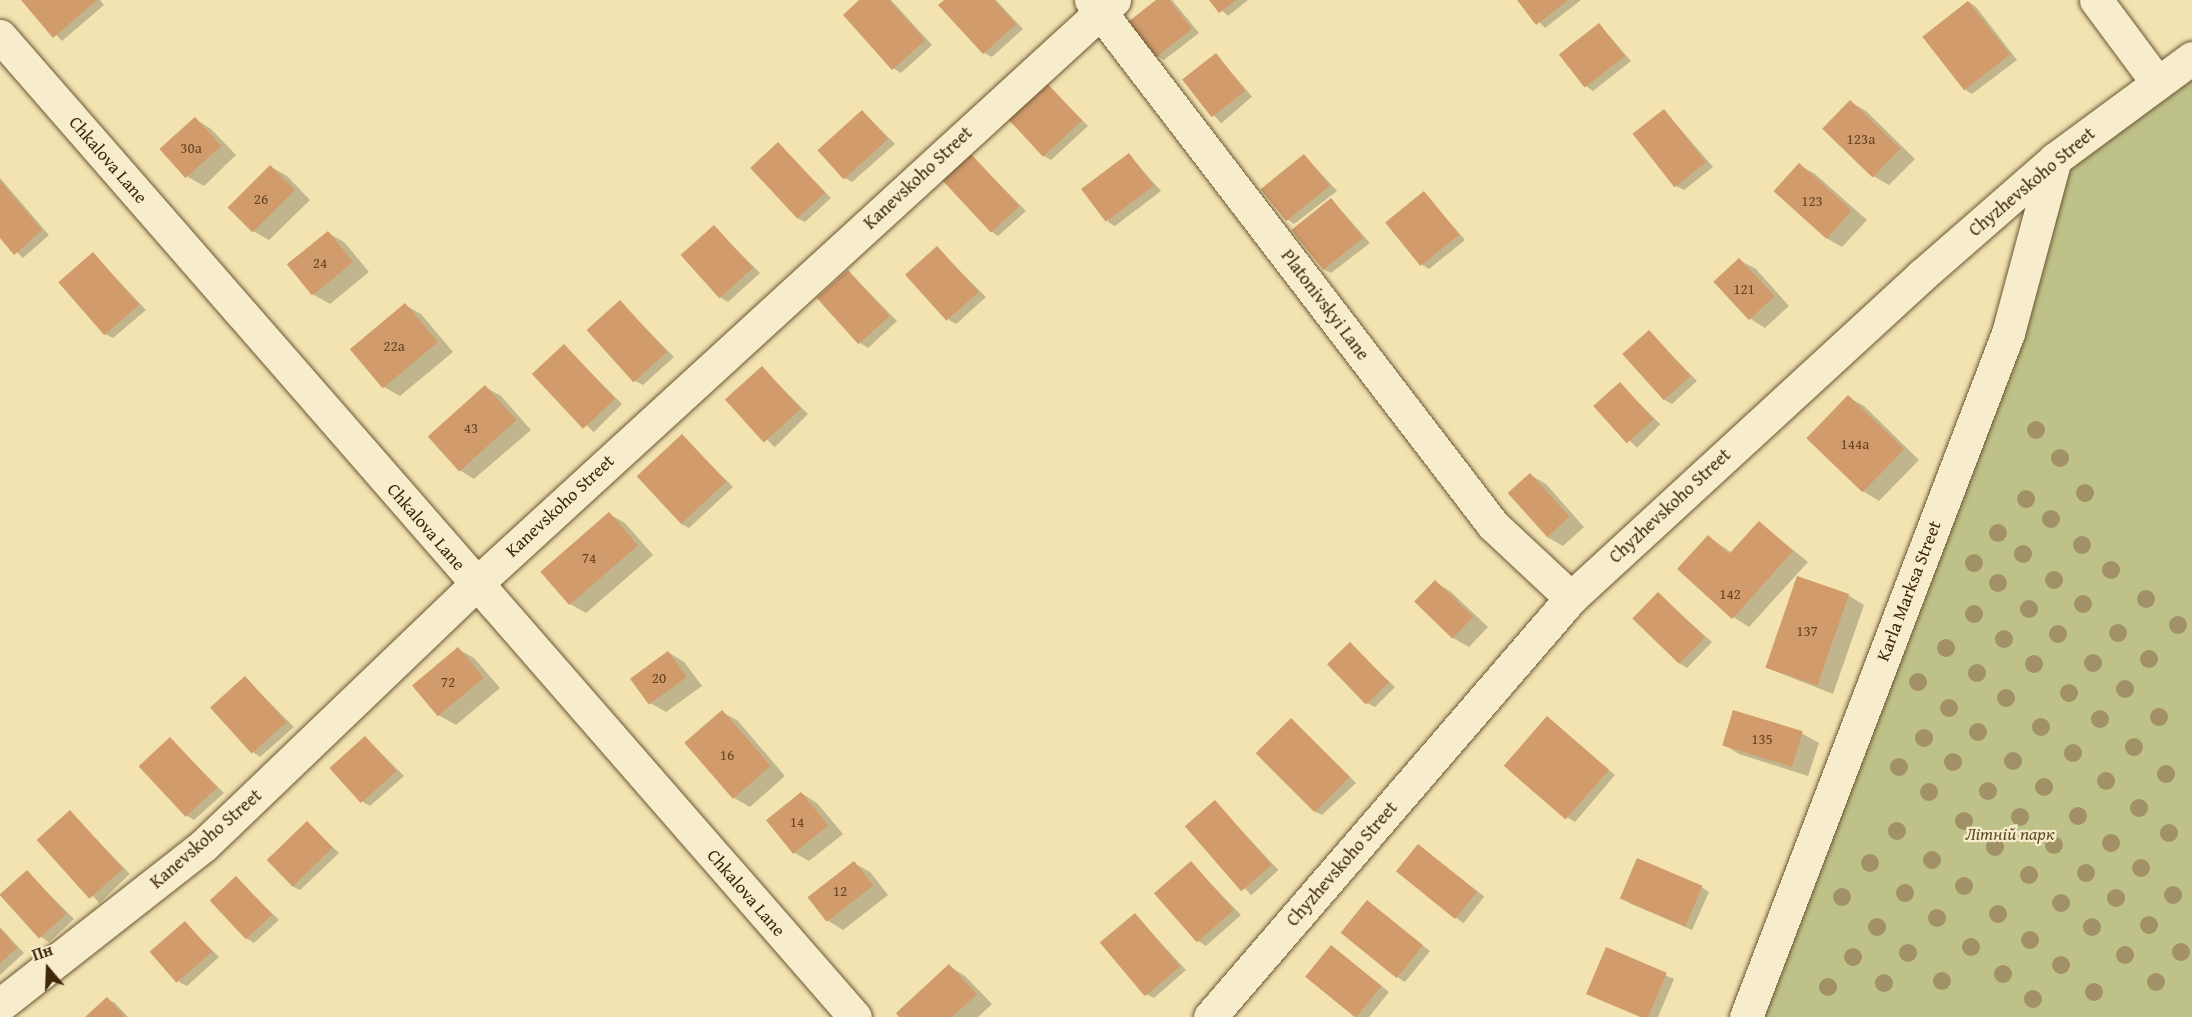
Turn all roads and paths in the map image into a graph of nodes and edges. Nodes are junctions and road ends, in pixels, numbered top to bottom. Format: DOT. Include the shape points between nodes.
graph roads {
  1 [pos="2096,0"];
  2 [pos="1102,4"];
  3 [pos="0,36"];
  4 [pos="2192,58"];
  5 [pos="2157,82"];
  6 [pos="2055,159"];
  7 [pos="476,584"];
  8 [pos="1571,598"];
  9 [pos="0,1005"];
  10 [pos="855,1017"];
  11 [pos="1210,1017"];
  12 [pos="1746,1017"];
  1 -- 5 [label="street"];
  2 -- 7 [label="street, Kanevskoho Street"];
  2 -- 8 [label="street, Platonivskyi Lane" via="1493,525"];
  3 -- 7 [label="street, Chkalova Lane"];
  4 -- 5 [label="street, Chyzhevskoho Street"];
  5 -- 6 [label="street, Chyzhevskoho Street"];
  6 -- 8 [label="street, Chyzhevskoho Street" via="1921,276"];
  6 -- 12 [label="street, Karla Marksa Street" via="2008,333"];
  7 -- 9 [label="street, Kanevskoho Street" via="204,845"];
  7 -- 10 [label="street, Chkalova Lane"];
  8 -- 11 [label="street, Chyzhevskoho Street"];
}
